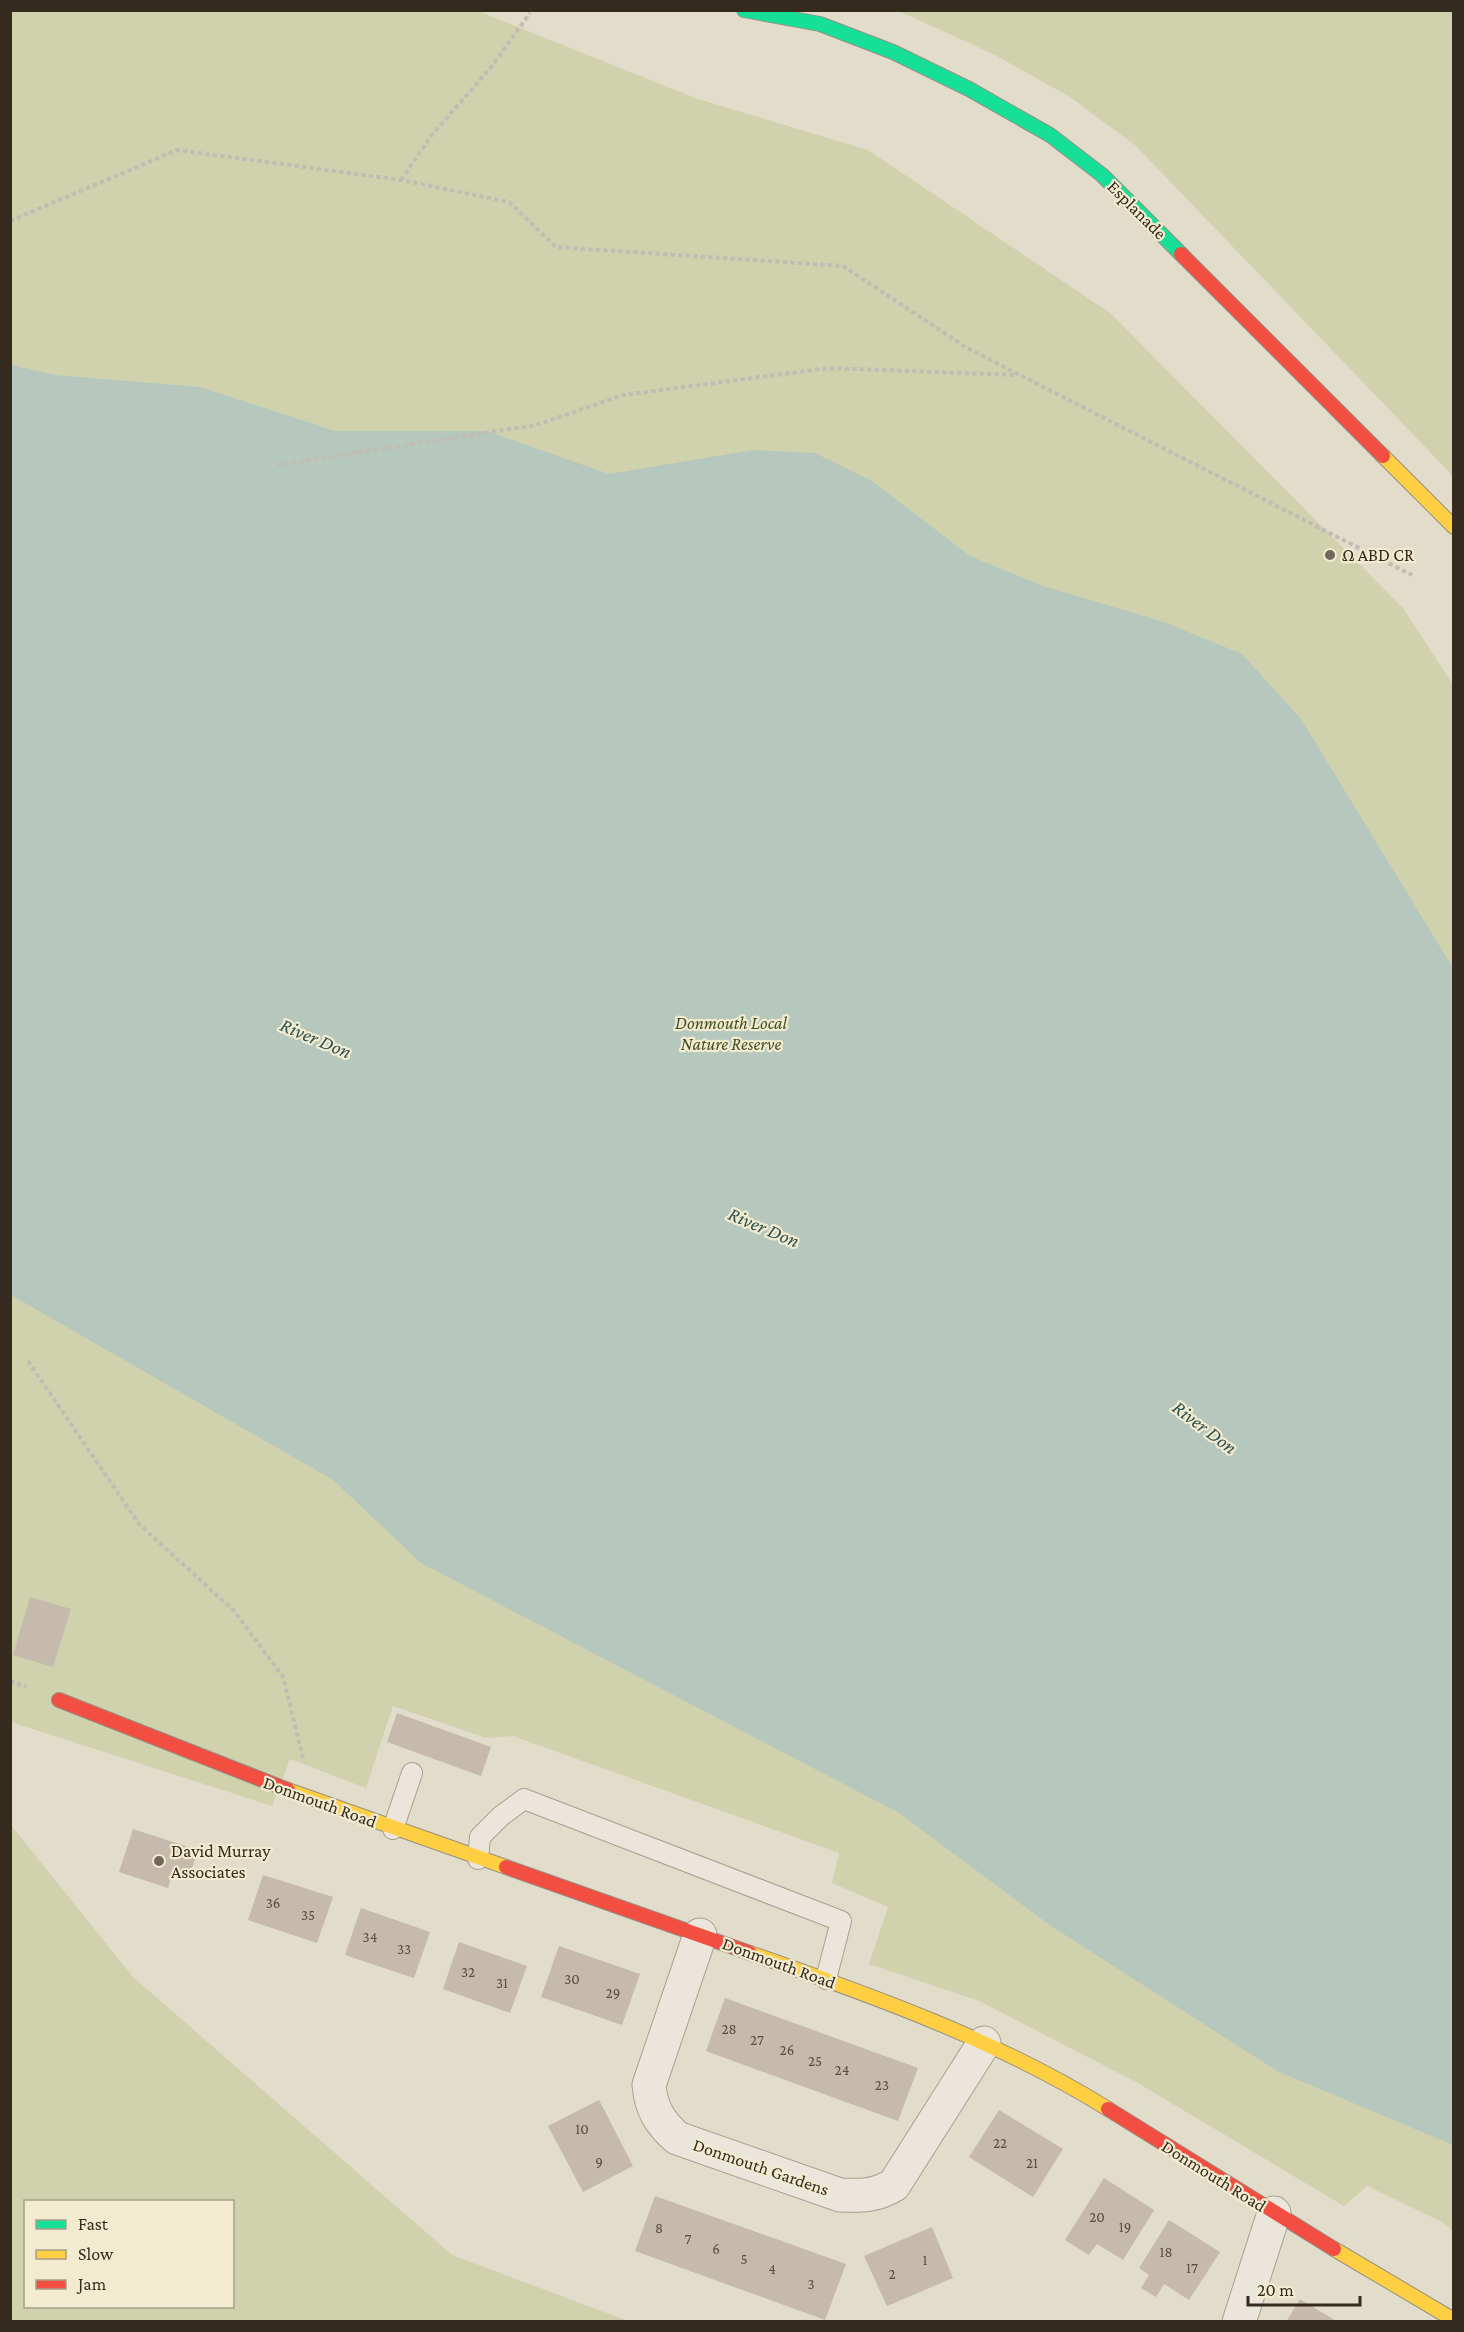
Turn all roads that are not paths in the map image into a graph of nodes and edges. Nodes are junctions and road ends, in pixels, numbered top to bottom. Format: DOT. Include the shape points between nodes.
graph roads {
  1 [pos="744,10"];
  2 [pos="1454,527"];
  3 [pos="59,1700"];
  4 [pos="412,1773"];
  5 [pos="393,1829"];
  6 [pos="478,1859"];
  7 [pos="700,1935"];
  8 [pos="825,1979"];
  9 [pos="984,2043"];
  10 [pos="1274,2213"];
  11 [pos="1454,2320"];
  12 [pos="1239,2322"];
  1 -- 2 [label="street, Esplanade" via="820,24 892,52 969,89 1050,135 1102,175"];
  3 -- 5 [label="street, Donmouth Road"];
  4 -- 5 [label="lane"];
  5 -- 6 [label="street, Donmouth Road"];
  6 -- 7 [label="street, Donmouth Road"];
  6 -- 8 [label="lane" via="480,1837 524,1799 841,1922"];
  7 -- 8 [label="street, Donmouth Road"];
  7 -- 9 [label="street, Donmouth Gardens" via="649,2085 658,2118 677,2138 840,2194 881,2193 894,2185"];
  8 -- 9 [label="street, Donmouth Road"];
  9 -- 10 [label="street, Donmouth Road" via="1092,2099"];
  10 -- 11 [label="street, Donmouth Road"];
  10 -- 12 [label="street"];
}
